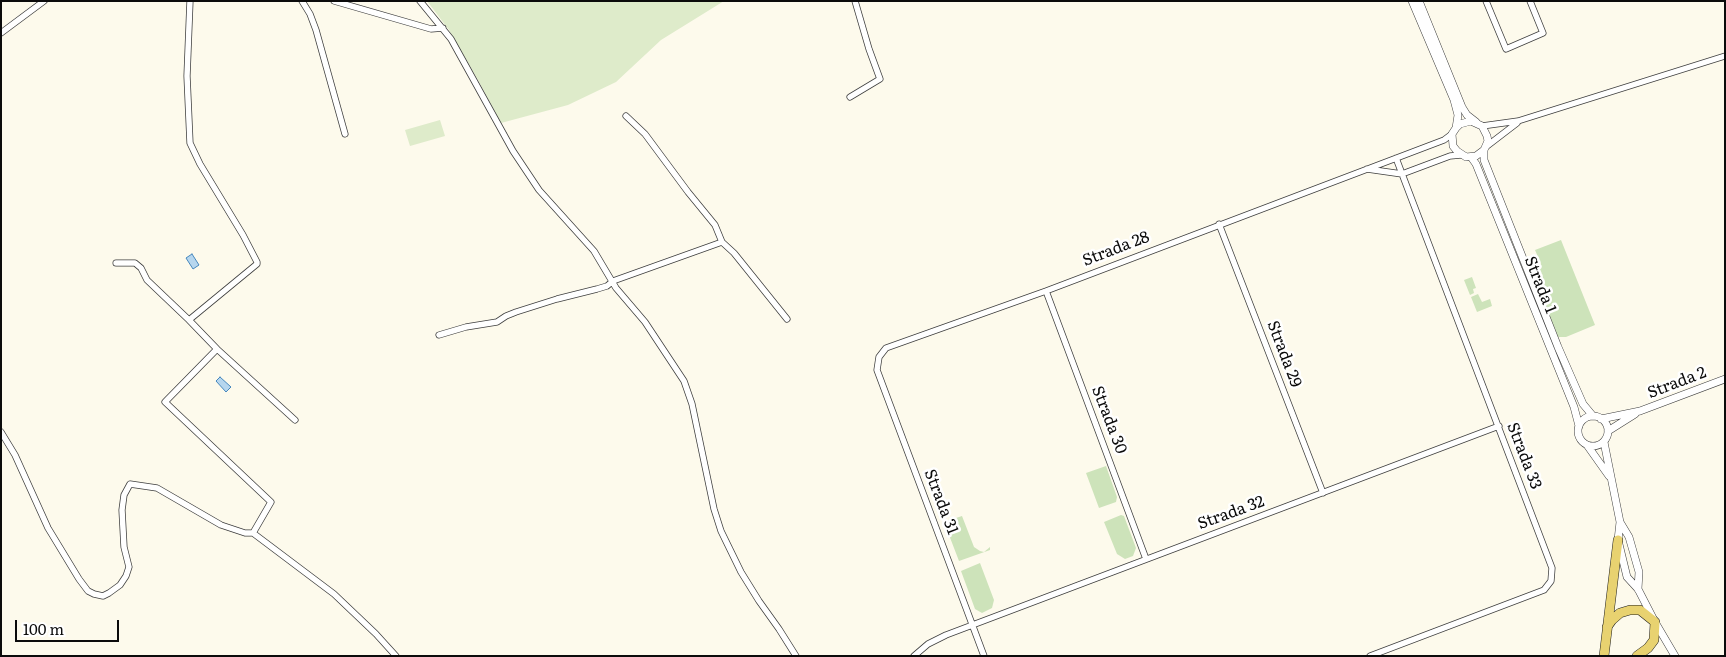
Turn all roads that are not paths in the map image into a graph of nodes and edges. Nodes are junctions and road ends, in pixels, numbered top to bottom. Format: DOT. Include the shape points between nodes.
graph roads {
  1 [pos="44,1"];
  2 [pos="190,1"];
  3 [pos="302,1"];
  4 [pos="334,1"];
  5 [pos="420,1"];
  6 [pos="855,1"];
  7 [pos="1412,1"];
  8 [pos="1419,1"];
  9 [pos="1486,1"];
  10 [pos="1530,1"];
  11 [pos="443,28"];
  12 [pos="1,33"];
  13 [pos="1725,56"];
  14 [pos="850,97"];
  15 [pos="626,116"];
  16 [pos="1518,121"];
  17 [pos="1479,124"];
  18 [pos="1454,131"];
  19 [pos="345,134"];
  20 [pos="1485,148"];
  21 [pos="1461,155"];
  22 [pos="1471,157"];
  23 [pos="1396,158"];
  24 [pos="1365,169"];
  25 [pos="1402,174"];
  26 [pos="1219,224"];
  27 [pos="722,242"];
  28 [pos="116,263"];
  29 [pos="613,281"];
  30 [pos="1046,291"];
  31 [pos="787,319"];
  32 [pos="189,320"];
  33 [pos="438,335"];
  34 [pos="217,349"];
  35 [pos="879,357"];
  36 [pos="1725,380"];
  37 [pos="1640,411"];
  38 [pos="1593,416"];
  39 [pos="1601,419"];
  40 [pos="295,420"];
  41 [pos="1499,426"];
  42 [pos="1579,426"];
  43 [pos="1608,431"];
  44 [pos="1,432"];
  45 [pos="1604,442"];
  46 [pos="1587,446"];
  47 [pos="1611,478"];
  48 [pos="1323,494"];
  49 [pos="1620,522"];
  50 [pos="253,533"];
  51 [pos="1618,540"];
  52 [pos="1146,559"];
  53 [pos="1638,589"];
  54 [pos="1655,622"];
  55 [pos="973,625"];
  56 [pos="1607,628"];
  57 [pos="396,656"];
  58 [pos="796,656"];
  59 [pos="914,656"];
  60 [pos="984,656"];
  61 [pos="1370,656"];
  62 [pos="1604,656"];
  63 [pos="1637,656"];
  64 [pos="1675,656"];
  1 -- 12 [label="street"];
  2 -- 32 [label="street" via="187,76 190,144 257,264"];
  3 -- 19 [label="street" via="316,30"];
  4 -- 11 [label="street" via="431,29"];
  5 -- 11 [label="street"];
  6 -- 14 [label="street" via="880,79"];
  7 -- 18 [label="street" via="1454,100 1458,115"];
  8 -- 17 [label="street" via="1462,108"];
  9 -- 10 [label="street" via="1506,49 1543,33"];
  11 -- 29 [label="street" via="522,165 547,200 594,251"];
  13 -- 16 [label="street"];
  15 -- 27 [label="street" via="645,134 715,225"];
  16 -- 17 [label="street"];
  16 -- 20 [label="street"];
  17 -- 18 [label="street" via="1465,122"];
  17 -- 20 [label="street" via="1487,136"];
  18 -- 21 [label="street" via="1453,146"];
  18 -- 23 [label="street, Strada 28" via="1444,140"];
  20 -- 22 [label="street"];
  20 -- 38 [label="street" via="1484,160 1558,347 1583,404"];
  21 -- 22 [label="street"];
  21 -- 25 [label="street, Strada 28"];
  22 -- 42 [label="street, Strada 1"];
  23 -- 24 [label="street, Strada 28"];
  23 -- 25 [label="street, Strada 33"];
  24 -- 25 [label="street, Strada 28"];
  24 -- 26 [label="street, Strada 28"];
  25 -- 41 [label="street, Strada 33"];
  26 -- 30 [label="street, Strada 28"];
  26 -- 48 [label="street, Strada 29"];
  27 -- 29 [label="street"];
  27 -- 31 [label="street"];
  28 -- 32 [label="street" via="135,263 147,280"];
  29 -- 33 [label="street" via="607,286 516,312 497,322"];
  29 -- 58 [label="street" via="684,381 692,404 714,509 724,538 741,572"];
  30 -- 35 [label="street, Strada 28" via="886,348"];
  30 -- 52 [label="street, Strada 30"];
  32 -- 34 [label="street"];
  34 -- 40 [label="street"];
  34 -- 50 [label="street" via="165,402 271,502"];
  35 -- 55 [label="street, Strada 31" via="877,370"];
  36 -- 37 [label="street, Strada 2"];
  37 -- 39 [label="street, Strada 2"];
  37 -- 43 [label="street, Strada 2"];
  38 -- 39 [label="street"];
  38 -- 42 [label="street" via="1584,419"];
  39 -- 43 [label="street"];
  41 -- 48 [label="street, Strada 32"];
  41 -- 61 [label="street, Strada 33" via="1552,568 1551,581 1544,590"];
  42 -- 46 [label="street" via="1579,437"];
  43 -- 45 [label="street"];
  44 -- 50 [label="street" via="48,528 80,579 94,594 104,596 110,593 120,585 129,567 124,547 122,510 130,484 157,488 221,525"];
  45 -- 46 [label="street" via="1598,446"];
  45 -- 47 [label="street"];
  46 -- 47 [label="street"];
  47 -- 49 [label="street"];
  48 -- 52 [label="street, Strada 32"];
  49 -- 51 [label="street"];
  49 -- 53 [label="street" via="1629,537 1638,572"];
  50 -- 57 [label="street" via="334,594"];
  51 -- 53 [label="street" via="1627,577"];
  51 -- 56 [label="main road"];
  52 -- 55 [label="street, Strada 32"];
  53 -- 54 [label="street"];
  54 -- 56 [label="main road" via="1640,610 1630,610 1620,613"];
  54 -- 63 [label="main road" via="1654,640"];
  54 -- 64 [label="street"];
  55 -- 59 [label="street, Strada 32" via="928,644"];
  55 -- 60 [label="street, Strada 31"];
  56 -- 62 [label="main road"];
}
